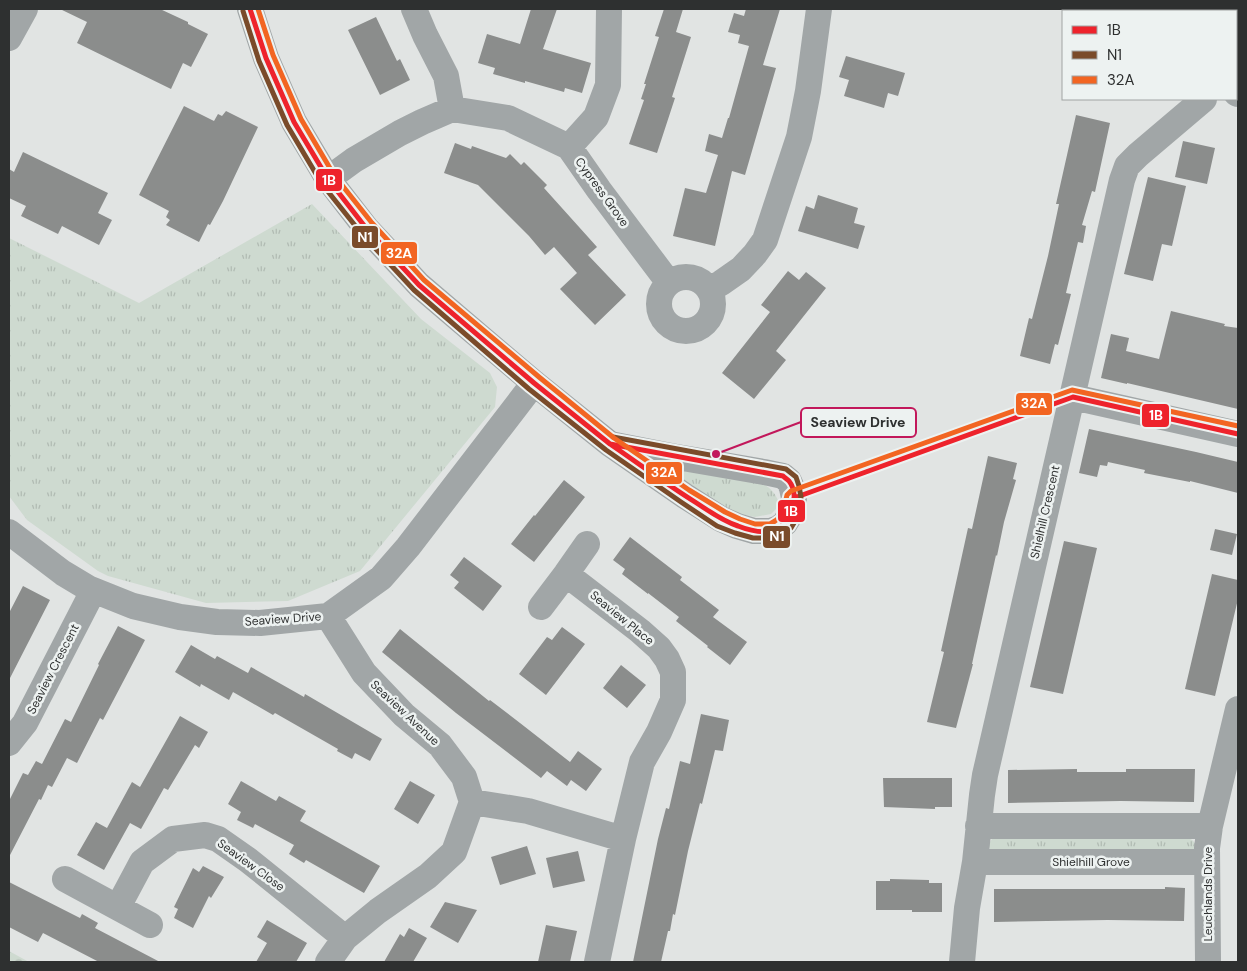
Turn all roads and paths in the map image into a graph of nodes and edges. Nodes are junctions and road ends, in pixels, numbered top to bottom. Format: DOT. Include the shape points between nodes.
graph roads {
  1 [pos="25,9"];
  2 [pos="250,9"];
  3 [pos="414,9"];
  4 [pos="609,9"];
  5 [pos="819,9"];
  6 [pos="9,38"];
  7 [pos="1203,100"];
  8 [pos="452,109"];
  9 [pos="569,147"];
  10 [pos="328,179"];
  11 [pos="669,283"];
  12 [pos="709,290"];
  13 [pos="534,384"];
  14 [pos="1072,397"];
  15 [pos="1238,434"];
  16 [pos="610,444"];
  17 [pos="9,532"];
  18 [pos="587,544"];
  19 [pos="566,574"];
  20 [pos="93,591"];
  21 [pos="541,607"];
  22 [pos="328,616"];
  23 [pos="1238,709"];
  24 [pos="9,743"];
  25 [pos="472,802"];
  26 [pos="978,826"];
  27 [pos="1210,826"];
  28 [pos="623,839"];
  29 [pos="975,862"];
  30 [pos="1207,862"];
  31 [pos="65,879"];
  32 [pos="118,907"];
  33 [pos="150,925"];
  34 [pos="345,938"];
  35 [pos="328,962"];
  36 [pos="597,962"];
  37 [pos="962,962"];
  38 [pos="1208,962"];
  1 -- 6 [label="street"];
  2 -- 10 [label="street" via="266,58 294,122"];
  3 -- 8 [label="street" via="446,76"];
  4 -- 9 [label="street" via="608,85 596,117"];
  5 -- 12 [label="street" via="799,137 765,240 741,269"];
  7 -- 14 [label="street, Shielhill Crescent" via="1127,166"];
  8 -- 9 [label="street, Cypress Grove" via="508,118"];
  8 -- 10 [label="street" via="400,133"];
  9 -- 11 [label="street, Cypress Grove"];
  10 -- 13 [label="street" via="366,228 419,285"];
  11 -- 12 [label="street" via="686,277 703,283"];
  11 -- 12 [label="street" via="662,290 659,310 677,330 692,331 710,318 713,304"];
  13 -- 16 [label="street"];
  13 -- 22 [label="street, Seaview Drive" via="381,578"];
  14 -- 15 [label="street"];
  14 -- 26 [label="street, Shielhill Crescent" via="985,775"];
  16 -- 16 [label="street" via="783,476 789,481 794,498 790,515 785,523 771,531 737,526 692,501"];
  17 -- 20 [label="street, Seaview Drive" via="63,573"];
  18 -- 19 [label="street"];
  19 -- 21 [label="street"];
  19 -- 28 [label="street, Seaview Place" via="659,648 673,672 673,700 642,762"];
  20 -- 22 [label="street, Seaview Drive" via="133,606 217,622 260,623"];
  20 -- 24 [label="street, Seaview Crescent" via="25,723"];
  22 -- 25 [label="street, Seaview Avenue" via="364,673 404,715 440,745 464,777"];
  23 -- 27 [label="street, Leuchlands Drive"];
  25 -- 28 [label="street" via="528,810"];
  25 -- 34 [label="street" via="454,852 428,876"];
  26 -- 27 [label="street"];
  26 -- 29 [label="street, Shielhill Crescent"];
  27 -- 30 [label="street, Leuchlands Drive"];
  28 -- 36 [label="street, Seaview Place"];
  29 -- 30 [label="street, Shielhill Grove"];
  29 -- 37 [label="street, Shielhill Crescent"];
  30 -- 38 [label="street, Leuchlands Drive"];
  31 -- 32 [label="street"];
  32 -- 33 [label="street"];
  32 -- 34 [label="street, Seaview Close" via="142,862 173,839 205,835 248,860"];
  34 -- 35 [label="street"];
}
